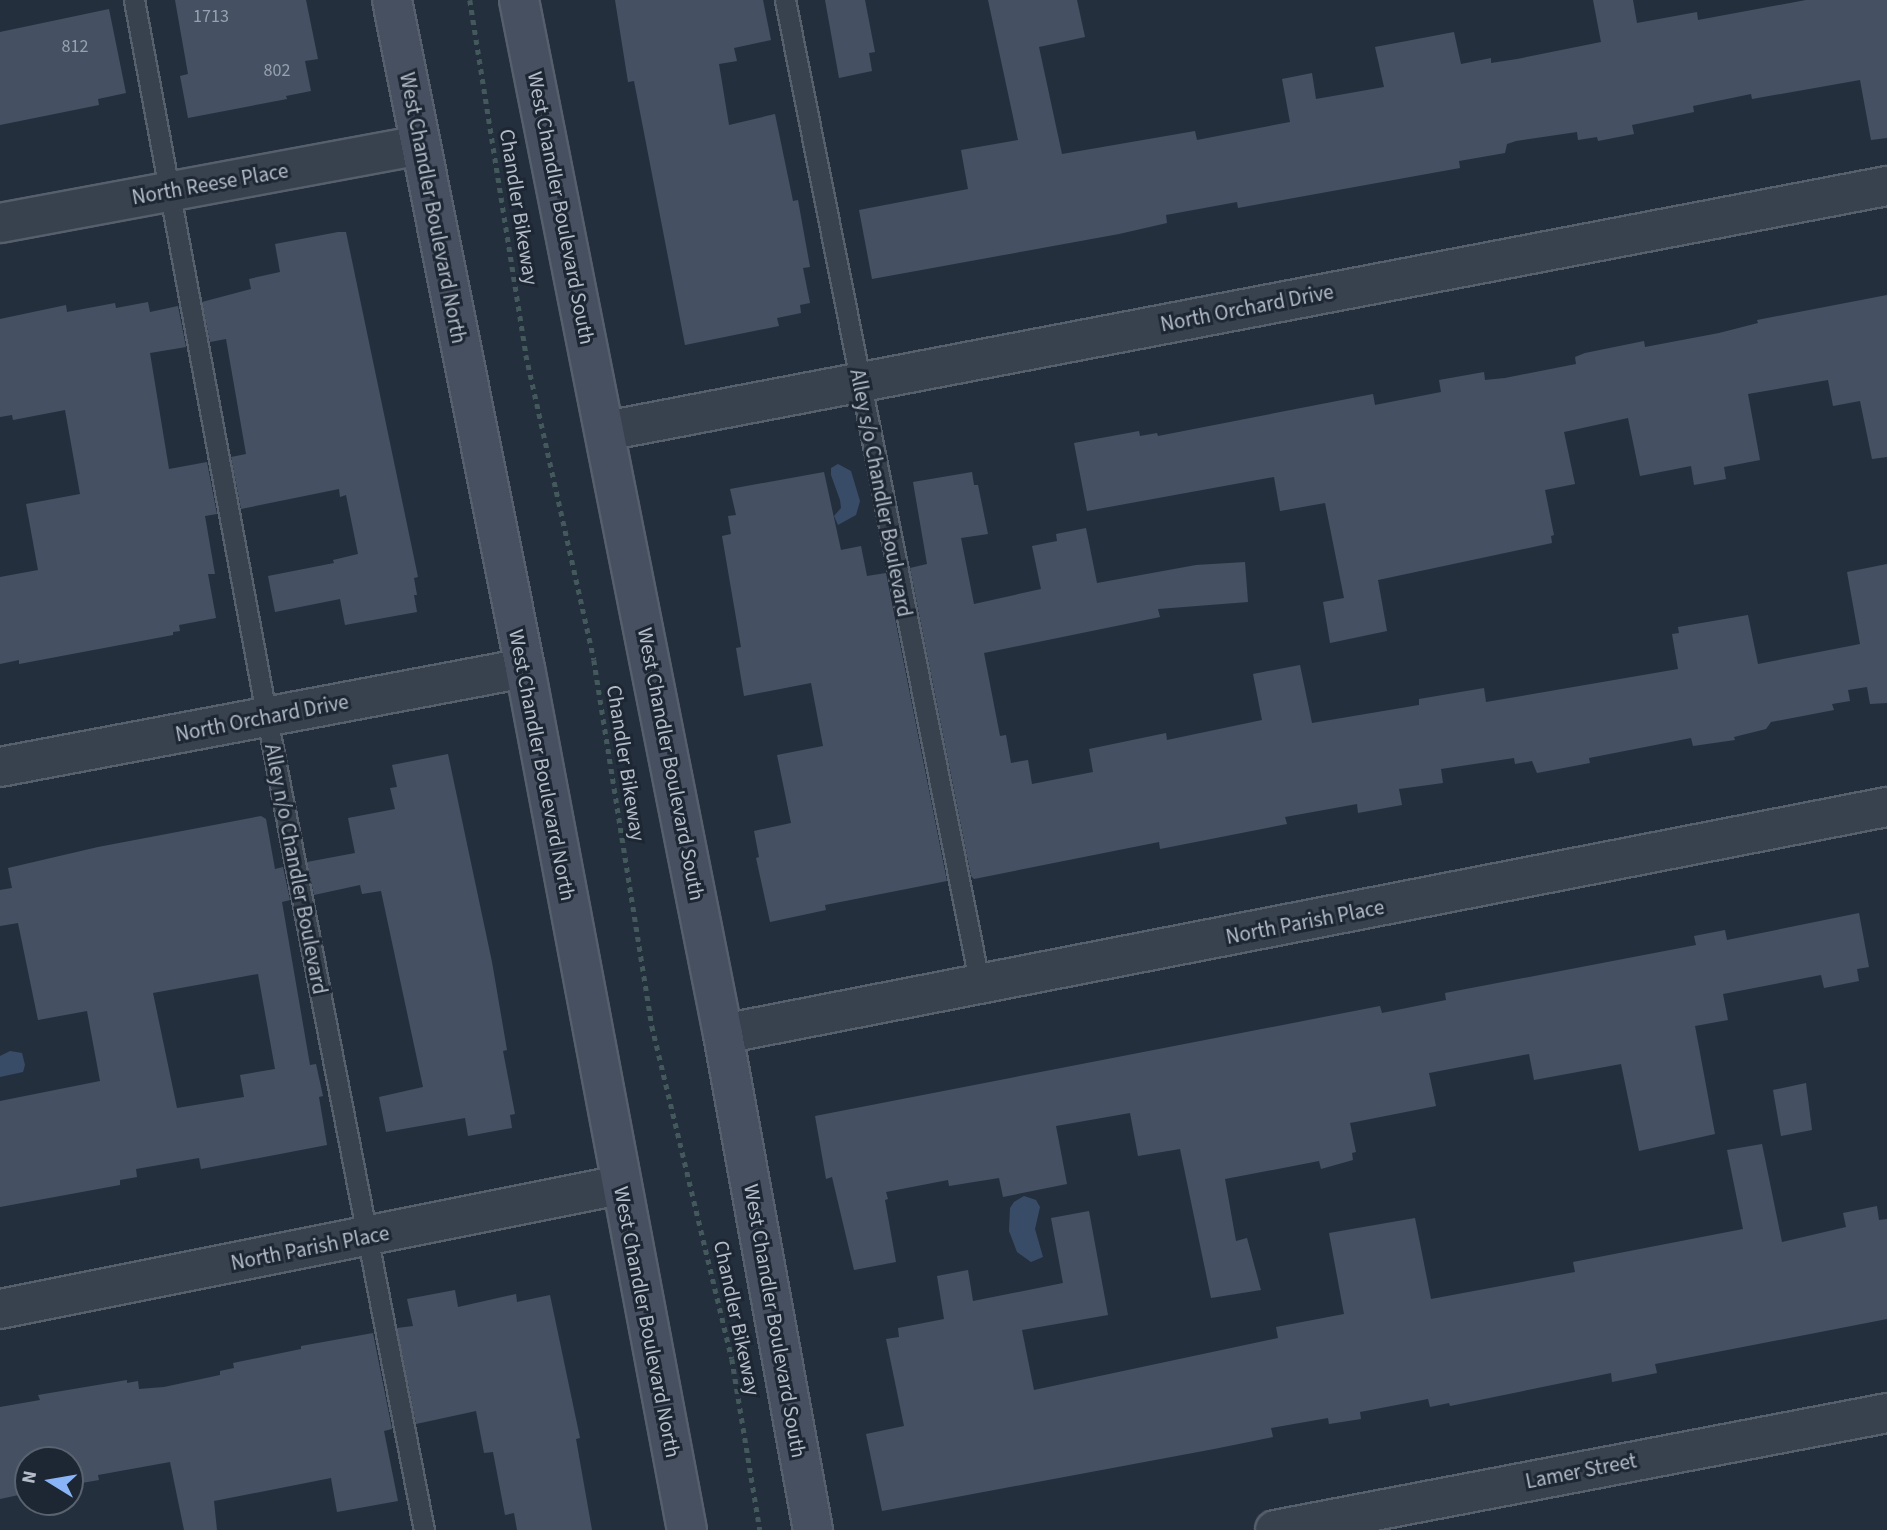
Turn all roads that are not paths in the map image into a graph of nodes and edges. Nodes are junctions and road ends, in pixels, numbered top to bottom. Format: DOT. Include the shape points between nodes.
graph roads {
  1 [pos="134,0"];
  2 [pos="392,0"];
  3 [pos="519,0"];
  4 [pos="785,0"];
  5 [pos="420,145"];
  6 [pos="1887,186"];
  7 [pos="170,191"];
  8 [pos="0,223"];
  9 [pos="858,382"];
  10 [pos="606,431"];
  11 [pos="524,668"];
  12 [pos="267,718"];
  13 [pos="0,767"];
  14 [pos="1887,807"];
  15 [pos="980,986"];
  16 [pos="723,1034"];
  17 [pos="620,1185"];
  18 [pos="367,1237"];
  19 [pos="0,1309"];
  20 [pos="1887,1413"];
  21 [pos="424,1530"];
  22 [pos="687,1530"];
  23 [pos="813,1530"];
  24 [pos="1275,1530"];
  1 -- 7 [label="lane, Alley n/o Chandler Boulevard"];
  2 -- 5 [label="main road, West Chandler Boulevard North"];
  3 -- 10 [label="main road, West Chandler Boulevard South"];
  4 -- 9 [label="lane, Alley s/o Chandler Boulevard"];
  5 -- 7 [label="street, North Reese Place"];
  5 -- 11 [label="main road, West Chandler Boulevard North"];
  6 -- 9 [label="street, North Orchard Drive"];
  7 -- 8 [label="street, North Reese Place"];
  7 -- 12 [label="lane, Alley n/o Chandler Boulevard"];
  9 -- 10 [label="street, North Orchard Drive"];
  9 -- 15 [label="lane, Alley s/o Chandler Boulevard"];
  10 -- 16 [label="main road, West Chandler Boulevard South"];
  11 -- 12 [label="street, North Orchard Drive"];
  11 -- 17 [label="main road, West Chandler Boulevard North"];
  12 -- 13 [label="street, North Orchard Drive"];
  12 -- 18 [label="lane, Alley n/o Chandler Boulevard"];
  14 -- 15 [label="street, North Parish Place"];
  15 -- 16 [label="street, North Parish Place"];
  16 -- 23 [label="main road, West Chandler Boulevard South"];
  17 -- 18 [label="street, North Parish Place"];
  17 -- 22 [label="main road, West Chandler Boulevard North"];
  18 -- 19 [label="street, North Parish Place"];
  18 -- 21 [label="lane, Alley n/o Chandler Boulevard"];
  20 -- 24 [label="street, Lamer Street"];
}
